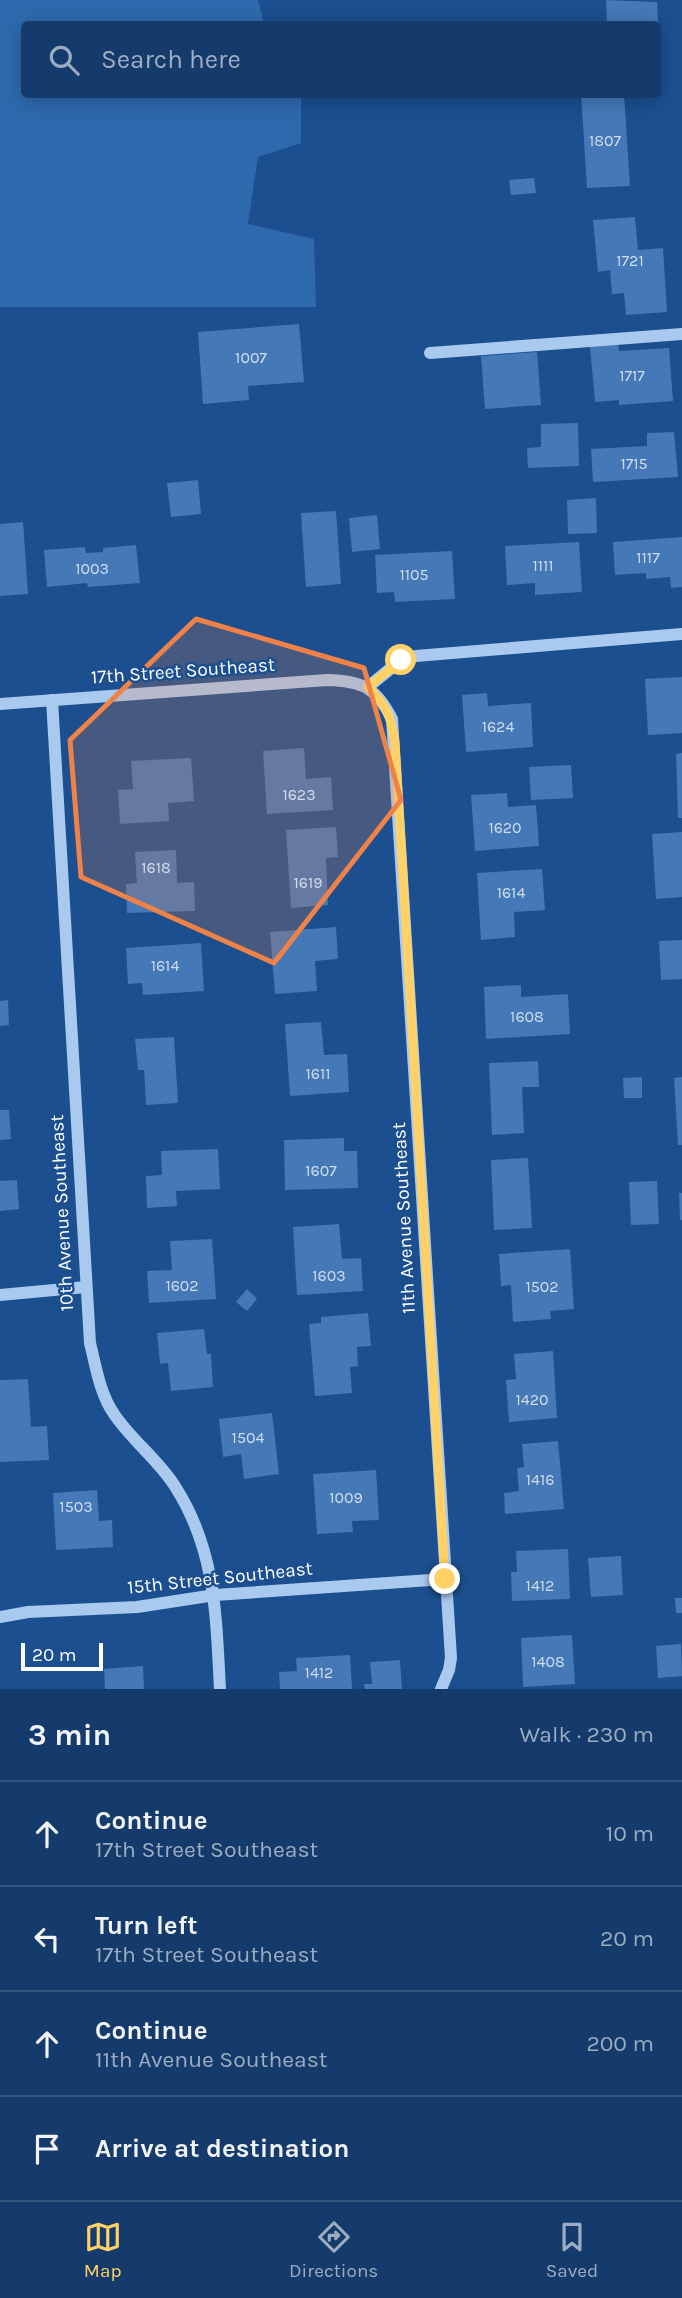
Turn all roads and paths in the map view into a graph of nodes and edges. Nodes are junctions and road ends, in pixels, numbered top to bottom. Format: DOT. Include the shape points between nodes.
graph roads {
  1 [pos="682,334"];
  2 [pos="430,353"];
  3 [pos="682,634"];
  4 [pos="368,687"];
  5 [pos="51,700"];
  6 [pos="0,704"];
  7 [pos="86,1287"];
  8 [pos="0,1295"];
  9 [pos="445,1579"];
  10 [pos="215,1595"];
  11 [pos="0,1617"];
  12 [pos="220,1689"];
  13 [pos="441,1689"];
  1 -- 2 [label="street"];
  3 -- 4 [label="street" via="416,656 401,660"];
  4 -- 5 [label="street, 17th Street Southeast" via="327,680"];
  4 -- 9 [label="street, 11th Avenue Southeast" via="392,719 395,743"];
  5 -- 6 [label="street, 17th Street Southeast"];
  5 -- 7 [label="street, 10th Avenue Southeast"];
  7 -- 8 [label="street"];
  7 -- 10 [label="street, 10th Avenue Southeast" via="90,1343 100,1382 113,1413 176,1486 195,1522"];
  9 -- 10 [label="street, 15th Street Southeast"];
  9 -- 13 [label="street, 11th Avenue Southeast" via="451,1658"];
  10 -- 11 [label="street, 15th Street Southeast" via="137,1607"];
  10 -- 12 [label="street, 10th Avenue Southeast"];
}
